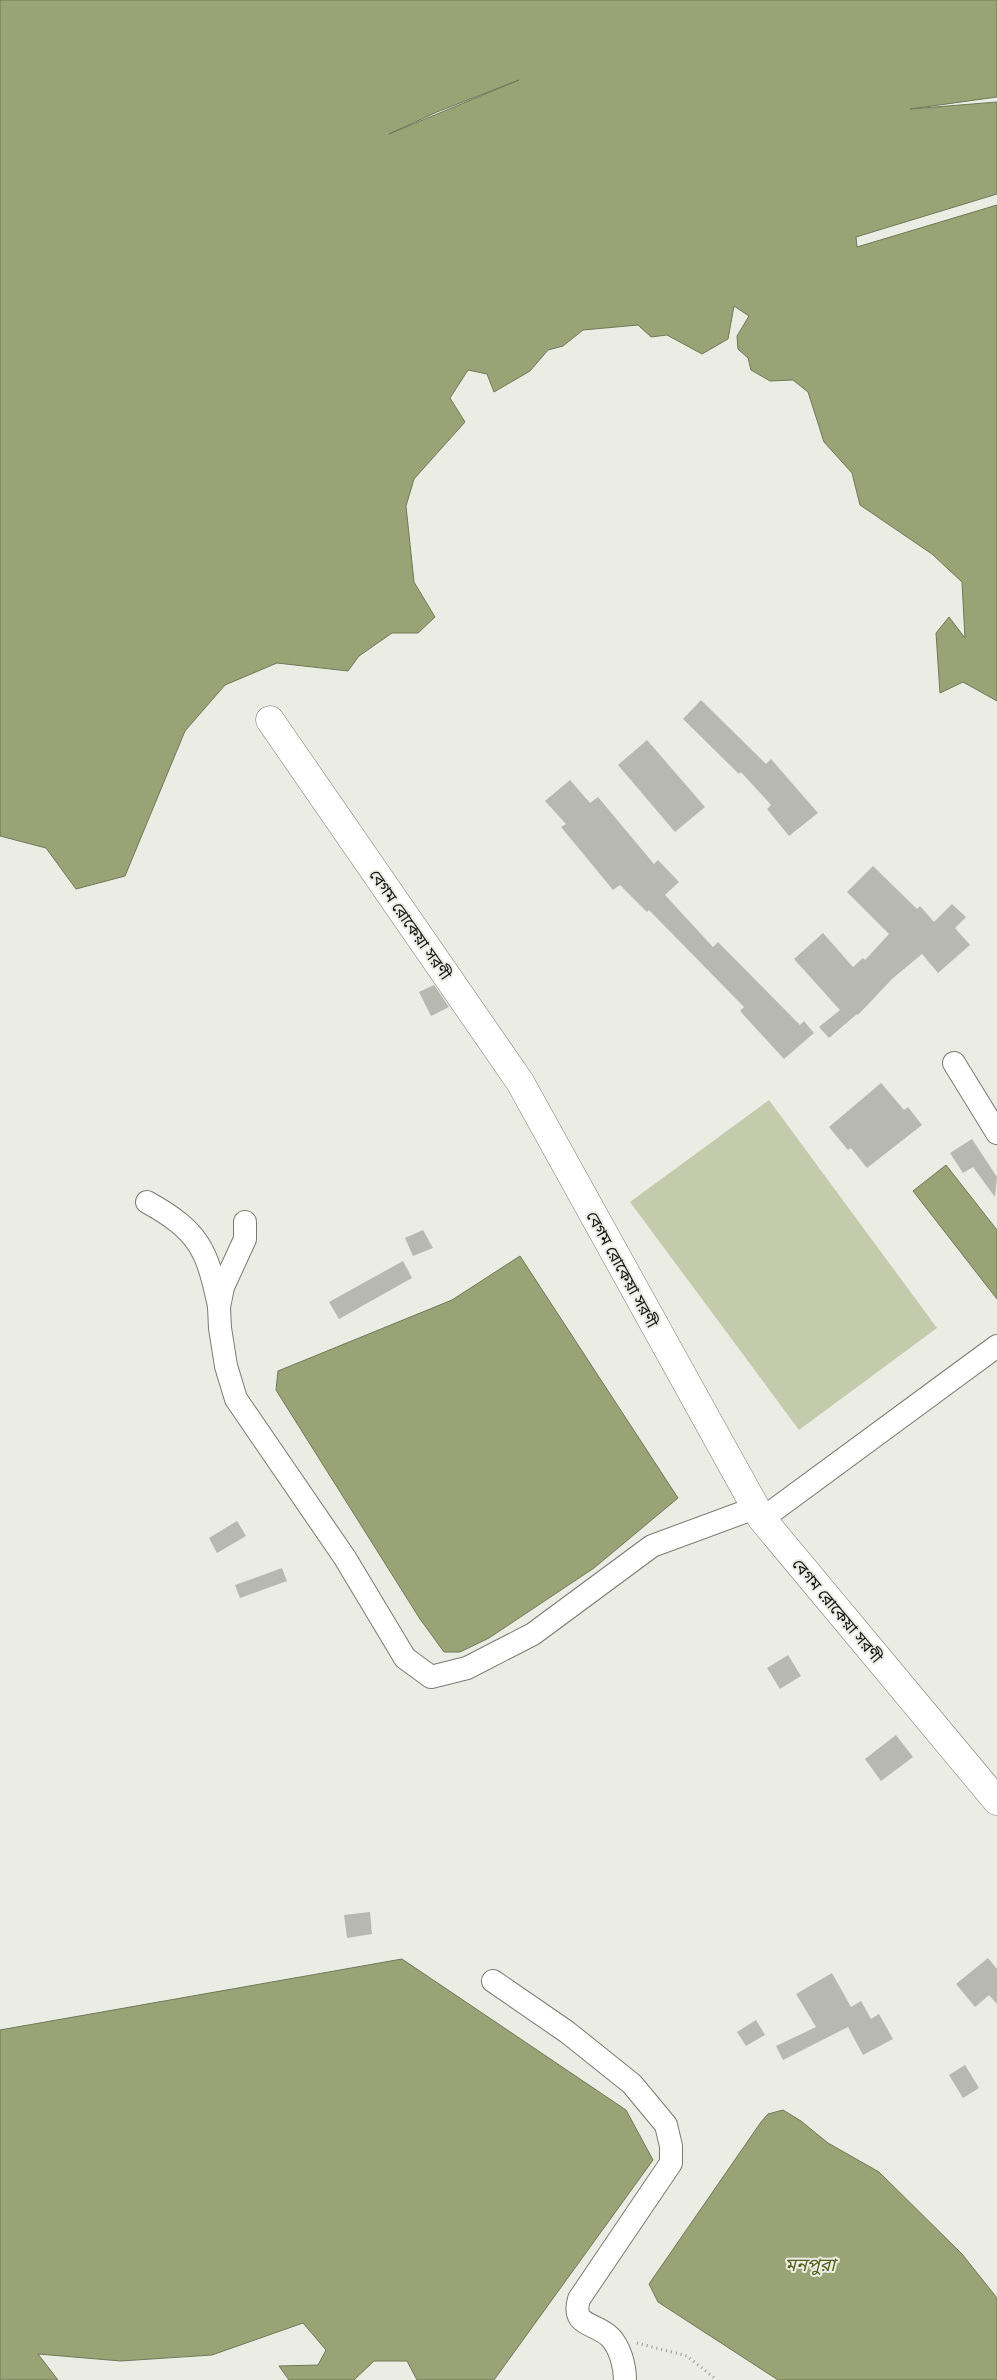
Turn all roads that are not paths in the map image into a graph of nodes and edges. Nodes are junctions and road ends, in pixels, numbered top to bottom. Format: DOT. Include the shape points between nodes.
graph roads {
  1 [pos="270,720"];
  2 [pos="954,1063"];
  3 [pos="997,1133"];
  4 [pos="147,1202"];
  5 [pos="245,1222"];
  6 [pos="219,1307"];
  7 [pos="997,1346"];
  8 [pos="758,1514"];
  9 [pos="997,1800"];
  10 [pos="493,1981"];
  11 [pos="626,2380"];
  1 -- 8 [label="street, বেগম রোকেয়া সরণী" via="520,1082"];
  2 -- 3 [label="street"];
  4 -- 6 [label="street" via="184,1226 195,1238 207,1261"];
  5 -- 6 [label="street" via="244,1239"];
  6 -- 8 [label="street" via="226,1366 236,1399 345,1558 405,1658 431,1676 467,1668 533,1634 652,1546"];
  7 -- 8 [label="street"];
  8 -- 9 [label="street, বেগম রোকেয়া সরণী"];
  10 -- 11 [label="street" via="567,2032 632,2084 666,2125 671,2163 579,2299 576,2310 580,2319 609,2336 619,2353"];
}
